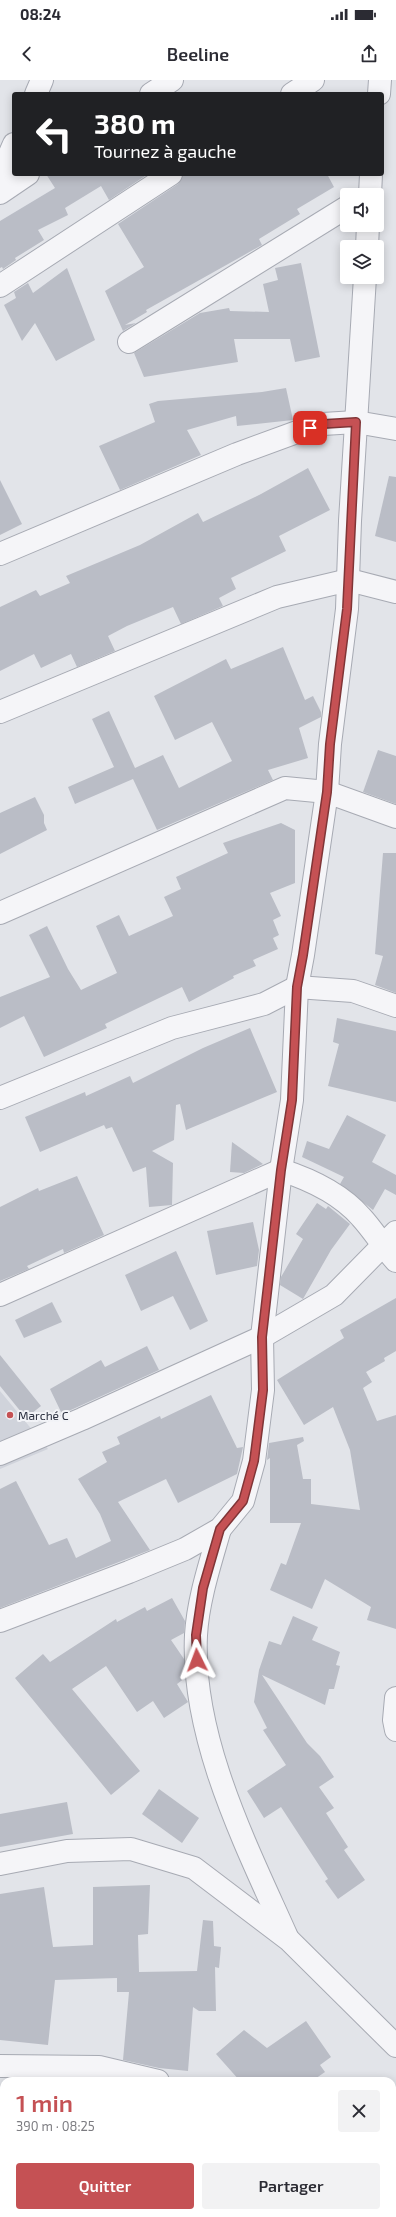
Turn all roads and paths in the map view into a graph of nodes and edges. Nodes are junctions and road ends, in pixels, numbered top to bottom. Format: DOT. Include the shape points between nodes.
graph roads {
  1 [pos="42,80"];
  2 [pos="172,80"];
  3 [pos="313,80"];
  4 [pos="380,80"];
  5 [pos="37,92"];
  6 [pos="154,92"];
  7 [pos="295,92"];
  8 [pos="379,92"];
  9 [pos="12,149"];
  10 [pos="0,176"];
  11 [pos="25,176"];
  12 [pos="167,176"];
  13 [pos="0,193"];
  14 [pos="340,211"];
  15 [pos="365,284"];
  16 [pos="0,286"];
  17 [pos="129,342"];
  18 [pos="356,422"];
  19 [pos="396,429"];
  20 [pos="0,554"];
  21 [pos="349,580"];
  22 [pos="396,592"];
  23 [pos="0,712"];
  24 [pos="327,792"];
  25 [pos="396,817"];
  26 [pos="0,913"];
  27 [pos="297,987"];
  28 [pos="396,1006"];
  29 [pos="0,1098"];
  30 [pos="281,1170"];
  31 [pos="392,1246"];
  32 [pos="0,1295"];
  33 [pos="262,1337"];
  34 [pos="0,1454"];
  35 [pos="220,1529"];
  36 [pos="0,1621"];
  37 [pos="396,1698"];
  38 [pos="396,1730"];
  39 [pos="0,1864"];
  40 [pos="289,1940"];
  41 [pos="396,2046"];
  42 [pos="0,2066"];
  43 [pos="141,2077"];
  1 -- 5 [label="street"];
  2 -- 6 [label="street"];
  3 -- 7 [label="street"];
  4 -- 8 [label="street"];
  9 -- 10 [label="street"];
  11 -- 13 [label="street"];
  12 -- 16 [label="street"];
  14 -- 17 [label="street"];
  15 -- 18 [label="street"];
  18 -- 19 [label="street"];
  18 -- 20 [label="street" via="324,424 237,454"];
  18 -- 21 [label="street"];
  21 -- 22 [label="street"];
  21 -- 23 [label="street" via="278,597"];
  21 -- 24 [label="street"];
  24 -- 25 [label="street"];
  24 -- 26 [label="street" via="285,788"];
  24 -- 27 [label="street"];
  27 -- 28 [label="street" via="353,991"];
  27 -- 29 [label="street" via="264,1004 172,1028"];
  27 -- 30 [label="street" via="292,1100"];
  30 -- 31 [label="street" via="304,1178 341,1199"];
  30 -- 32 [label="street"];
  30 -- 33 [label="street"];
  31 -- 33 [label="street" via="334,1295"];
  33 -- 34 [label="street"];
  33 -- 35 [label="street" via="263,1390 254,1461 243,1501"];
  35 -- 36 [label="street" via="185,1549 136,1570"];
  35 -- 40 [label="street" via="203,1588 196,1635 198,1685 210,1751 243,1840"];
  37 -- 38 [label="street"];
  39 -- 40 [label="street" via="67,1851 131,1849 194,1868"];
  40 -- 41 [label="street"];
  42 -- 43 [label="street" via="99,2067"];
}
